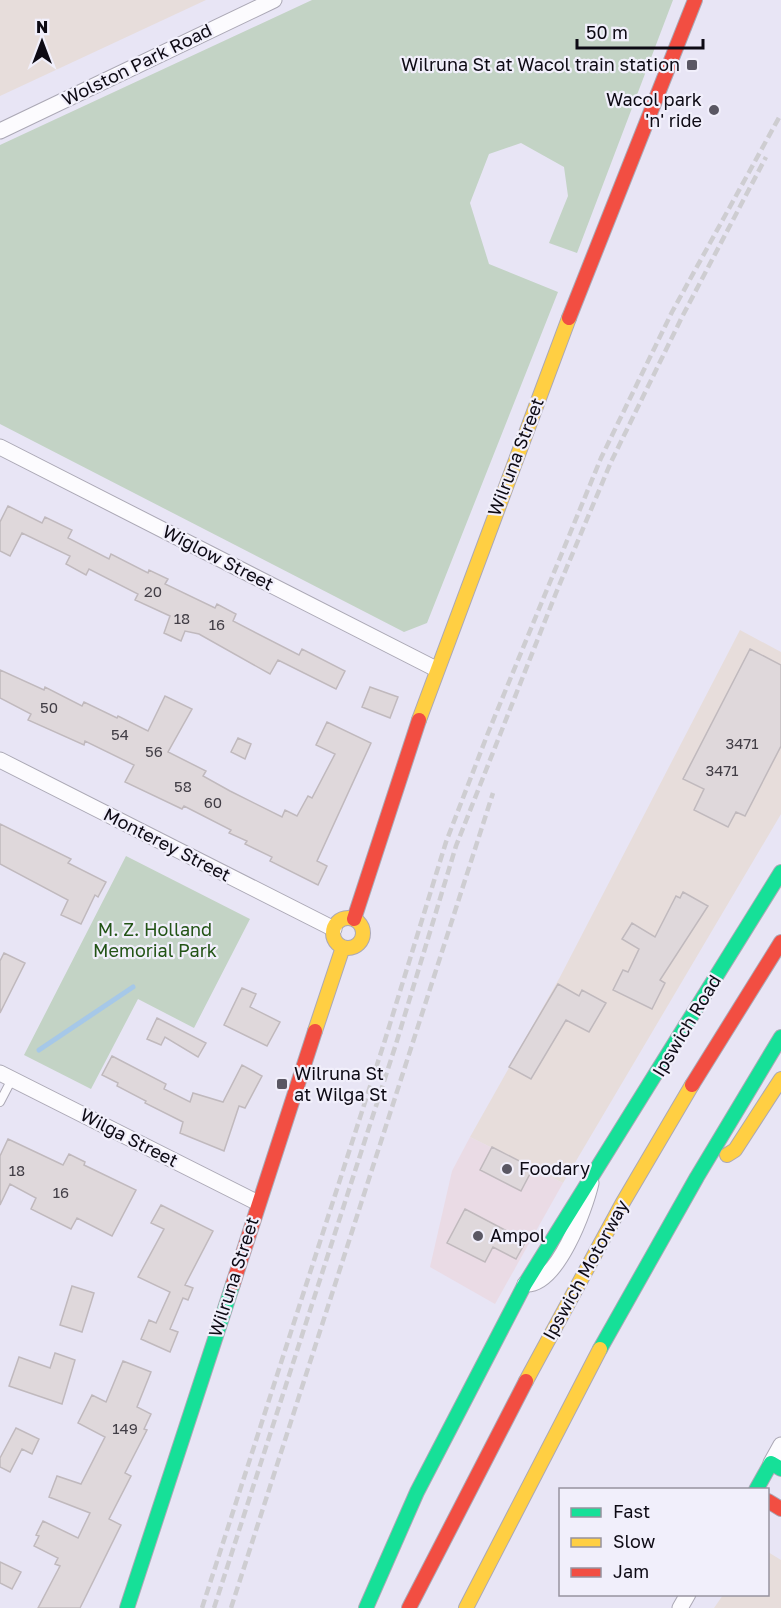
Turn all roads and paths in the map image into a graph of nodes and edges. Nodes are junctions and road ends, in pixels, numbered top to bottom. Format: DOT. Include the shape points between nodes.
graph roads {
  1 [pos="274,0"];
  2 [pos="695,0"];
  3 [pos="0,131"];
  4 [pos="0,447"];
  5 [pos="436,669"];
  6 [pos="0,760"];
  7 [pos="781,872"];
  8 [pos="354,919"];
  9 [pos="334,929"];
  10 [pos="781,942"];
  11 [pos="343,947"];
  12 [pos="781,1037"];
  13 [pos="6,1076"];
  14 [pos="781,1079"];
  15 [pos="0,1102"];
  16 [pos="703,1169"];
  17 [pos="592,1180"];
  18 [pos="258,1203"];
  19 [pos="525,1284"];
  20 [pos="781,1445"];
  21 [pos="776,1466"];
  22 [pos="758,1488"];
  23 [pos="127,1608"];
  24 [pos="366,1608"];
  25 [pos="409,1608"];
  26 [pos="466,1608"];
  1 -- 3 [label="street, Wolston Park Road"];
  2 -- 5 [label="main road, Wilruna Street" via="586,272"];
  4 -- 5 [label="street, Wiglow Street"];
  5 -- 8 [label="main road, Wilruna Street"];
  6 -- 9 [label="street, Monterey Street"];
  7 -- 17 [label="main road, Ipswich Road"];
  8 -- 9 [label="main road" via="339,921"];
  8 -- 11 [label="main road, Wilruna Street" via="363,930 363,938 353,947"];
  9 -- 11 [label="main road" via="336,942"];
  10 -- 25 [label="main road, Ipswich Motorway" via="596,1250"];
  11 -- 18 [label="main road, Wilruna Street"];
  12 -- 16 [label="main road"];
  13 -- 15 [label="lane"];
  13 -- 18 [label="street, Wilga Street"];
  14 -- 16 [label="main road" via="735,1150"];
  16 -- 26 [label="main road" via="551,1440"];
  17 -- 19 [label="street, Ipswich Road" via="579,1221 555,1264 537,1284"];
  18 -- 23 [label="main road, Wilruna Street"];
  19 -- 24 [label="main road" via="417,1492"];
  20 -- 21 [label="street"];
  21 -- 22 [label="main road"];
}
